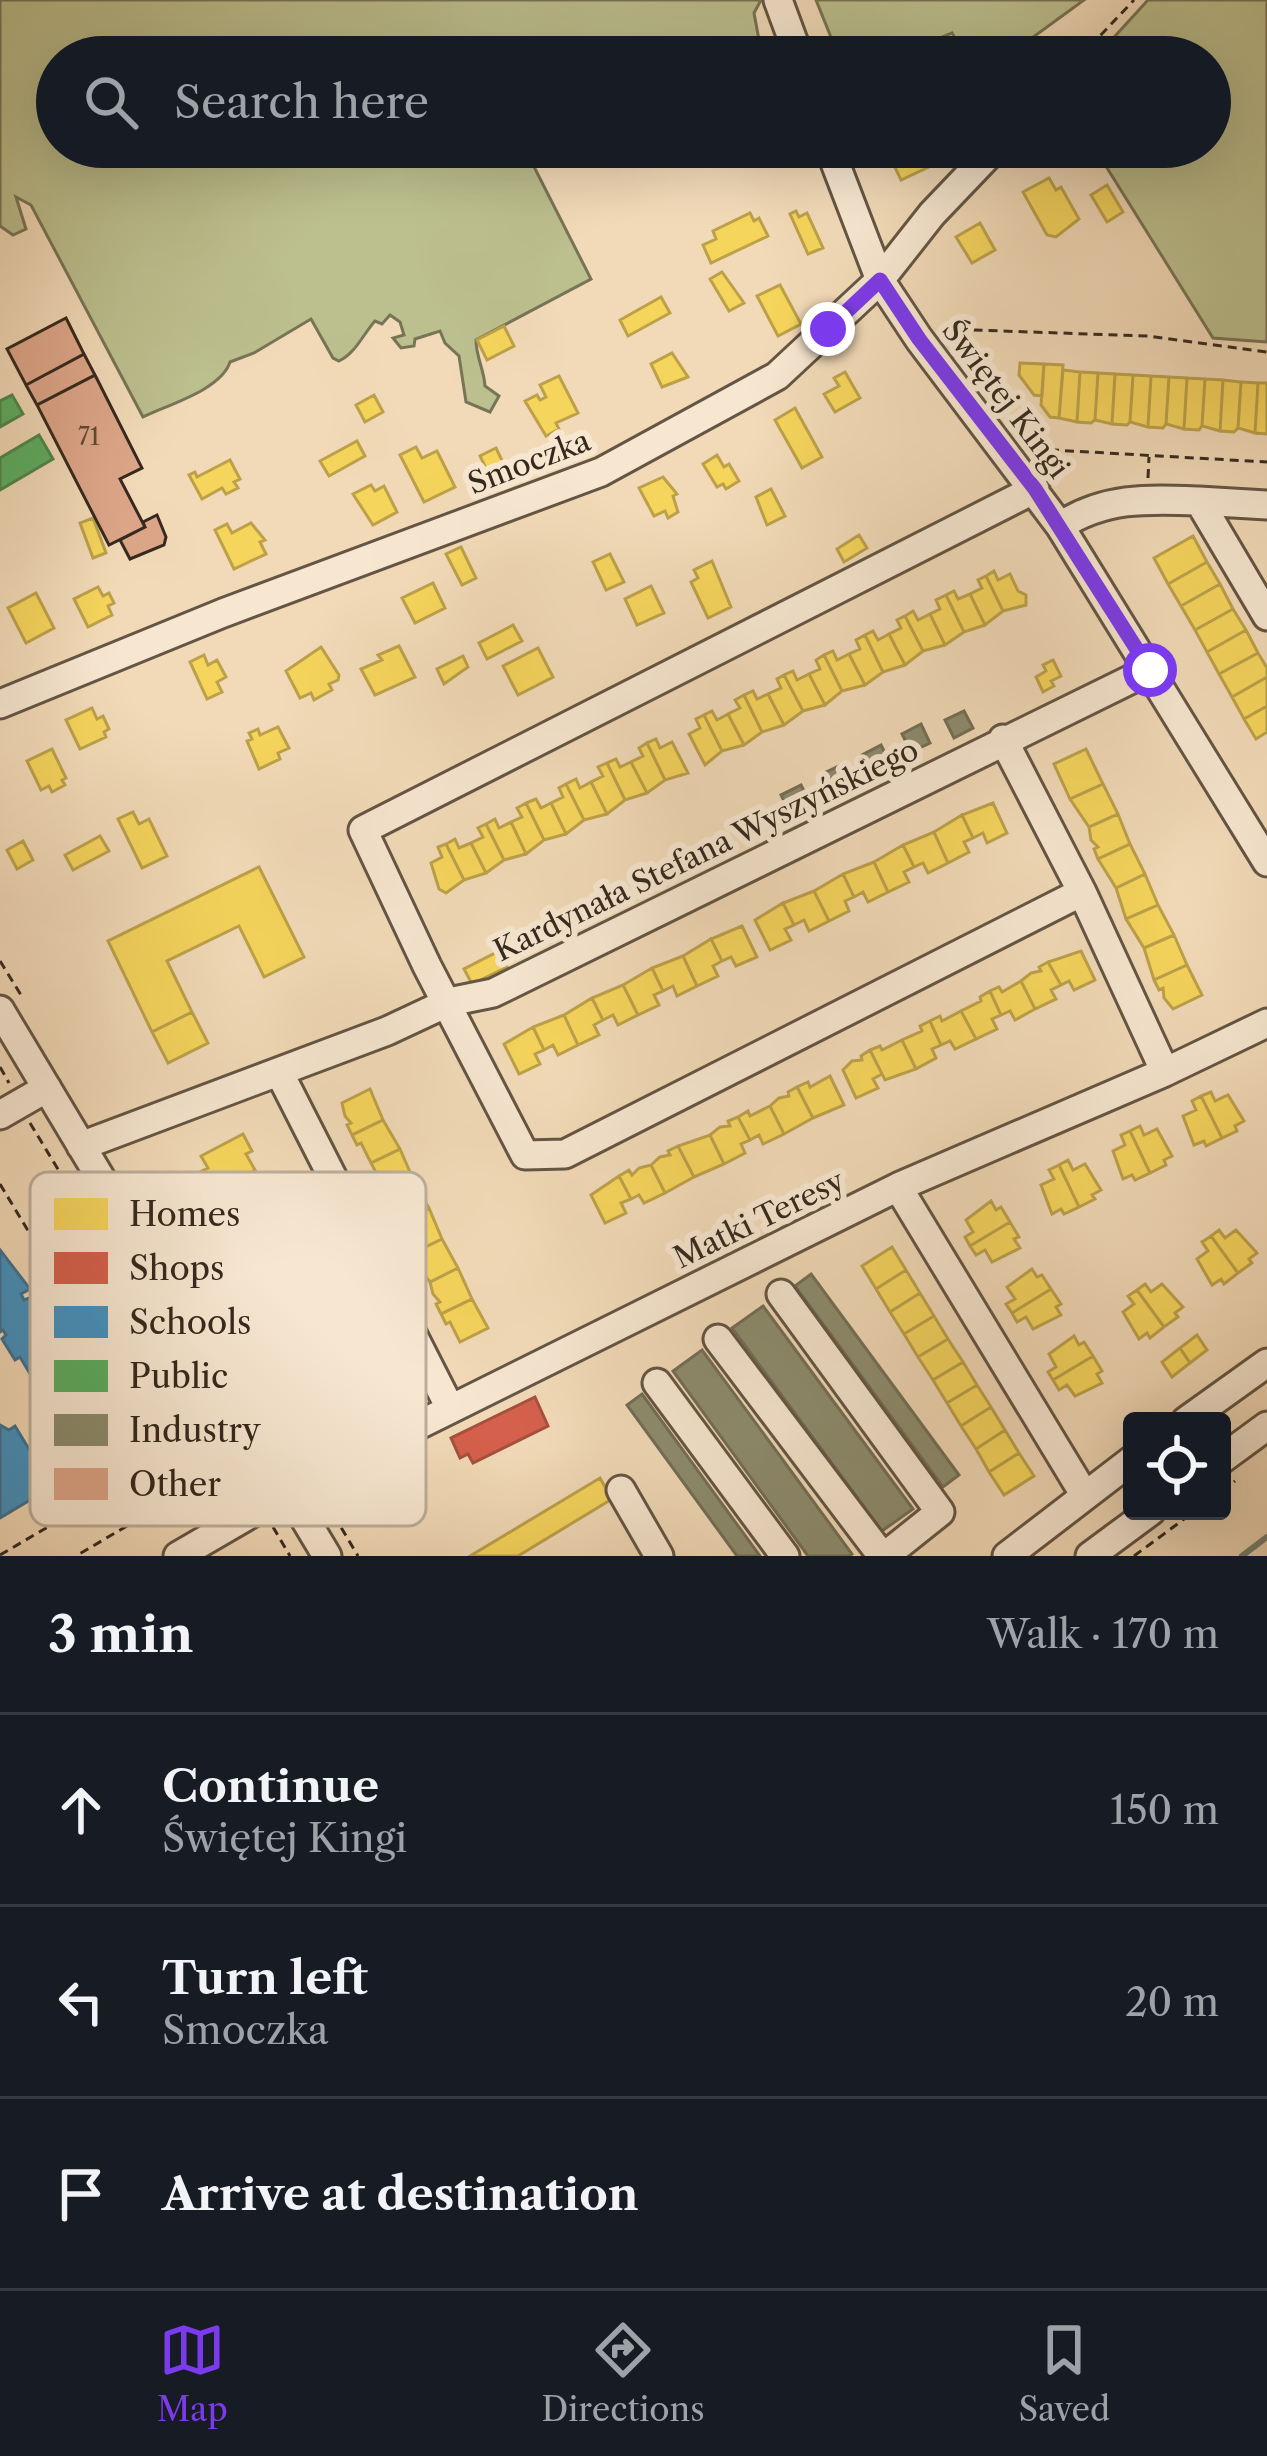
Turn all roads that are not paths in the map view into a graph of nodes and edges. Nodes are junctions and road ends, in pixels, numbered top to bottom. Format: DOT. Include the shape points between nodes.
graph roads {
  1 [pos="778,0"];
  2 [pos="791,36"];
  3 [pos="838,168"];
  4 [pos="976,168"];
  5 [pos="880,280"];
  6 [pos="1035,489"];
  7 [pos="1199,501"];
  8 [pos="1267,505"];
  9 [pos="1060,526"];
  10 [pos="1267,616"];
  11 [pos="1150,670"];
  12 [pos="0,704"];
  13 [pos="1003,739"];
  14 [pos="1267,862"];
  15 [pos="1082,892"];
  16 [pos="449,1002"];
  17 [pos="0,1010"];
  18 [pos="1267,1023"];
  19 [pos="279,1072"];
  20 [pos="1165,1072"];
  21 [pos="47,1088"];
  22 [pos="10,1110"];
  23 [pos="81,1146"];
  24 [pos="98,1172"];
  25 [pos="330,1172"];
  26 [pos="898,1187"];
  27 [pos="782,1294"];
  28 [pos="718,1339"];
  29 [pos="426,1361"];
  30 [pos="1267,1363"];
  31 [pos="657,1383"];
  32 [pos="450,1408"];
  33 [pos="1199,1412"];
  34 [pos="426,1420"];
  35 [pos="1267,1426"];
  36 [pos="1231,1452"];
  37 [pos="1123,1466"];
  38 [pos="621,1490"];
  39 [pos="1084,1494"];
  40 [pos="1139,1520"];
  41 [pos="229,1526"];
  42 [pos="316,1526"];
  43 [pos="178,1556"];
  44 [pos="327,1556"];
  45 [pos="659,1556"];
  46 [pos="785,1556"];
  47 [pos="884,1556"];
  48 [pos="1007,1556"];
  49 [pos="1090,1556"];
  1 -- 2 [label="street"];
  3 -- 5 [label="street, Świętej Kingi"];
  4 -- 5 [label="street, Smoczka"];
  5 -- 6 [label="street, Świętej Kingi"];
  5 -- 12 [label="street, Smoczka" via="777,376 601,472"];
  6 -- 9 [label="street, Świętej Kingi"];
  6 -- 16 [label="street" via="363,830"];
  7 -- 8 [label="street"];
  7 -- 9 [label="street" via="1114,502"];
  7 -- 10 [label="street"];
  9 -- 11 [label="street, Świętej Kingi"];
  11 -- 13 [label="street, Kardynała Stefana Wyszyńskiego"];
  11 -- 14 [label="street, Świętej Kingi"];
  13 -- 15 [label="street"];
  13 -- 16 [label="street, Kardynała Stefana Wyszyńskiego" via="493,993"];
  15 -- 16 [label="street" via="565,1154 525,1155"];
  15 -- 20 [label="street"];
  16 -- 19 [label="street, Kardynała Stefana Wyszyńskiego"];
  17 -- 21 [label="street"];
  18 -- 20 [label="street, Matki Teresy"];
  19 -- 23 [label="street, Kardynała Stefana Wyszyńskiego"];
  19 -- 25 [label="street"];
  20 -- 26 [label="street, Matki Teresy"];
  21 -- 22 [label="street"];
  21 -- 23 [label="street"];
  23 -- 24 [label="street"];
  26 -- 32 [label="street, Matki Teresy"];
  26 -- 39 [label="street"];
  27 -- 47 [label="street" via="940,1513"];
  28 -- 47 [label="street"];
  29 -- 32 [label="street"];
  30 -- 33 [label="street"];
  31 -- 46 [label="street"];
  32 -- 34 [label="street, Matki Teresy"];
  35 -- 36 [label="street"];
  37 -- 39 [label="street"];
  38 -- 45 [label="street"];
  39 -- 48 [label="street"];
  40 -- 49 [label="street"];
  41 -- 43 [label="street, Matki Teresy"];
  42 -- 44 [label="street"];
}
